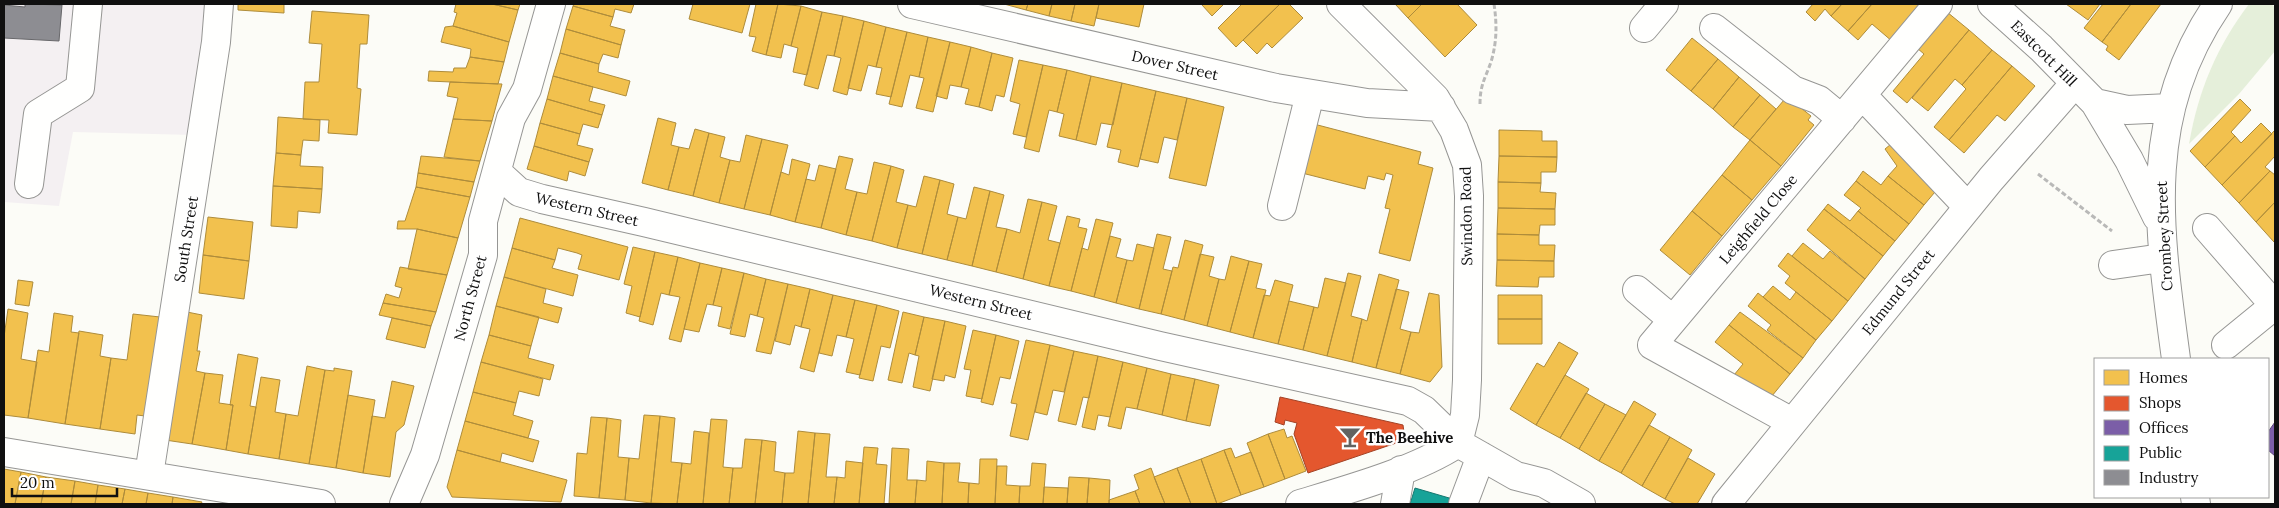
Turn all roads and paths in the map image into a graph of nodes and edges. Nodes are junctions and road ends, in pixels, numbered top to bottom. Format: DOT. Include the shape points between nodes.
graph roads {
  1 [pos="88,4"];
  2 [pos="219,4"];
  3 [pos="551,4"];
  4 [pos="912,4"];
  5 [pos="1341,4"];
  6 [pos="1494,4"];
  7 [pos="1664,4"];
  8 [pos="1938,4"];
  9 [pos="1992,4"];
  10 [pos="2218,4"];
  11 [pos="1644,28"];
  12 [pos="1714,28"];
  13 [pos="2075,83"];
  14 [pos="1310,94"];
  15 [pos="1862,95"];
  16 [pos="2094,103"];
  17 [pos="1480,104"];
  18 [pos="1441,107"];
  19 [pos="2170,108"];
  20 [pos="1842,118"];
  21 [pos="2012,153"];
  22 [pos="496,172"];
  23 [pos="29,184"];
  24 [pos="1282,206"];
  25 [pos="1968,207"];
  26 [pos="2160,225"];
  27 [pos="2103,226"];
  28 [pos="2207,228"];
  29 [pos="2162,258"];
  30 [pos="2113,265"];
  31 [pos="1637,290"];
  32 [pos="2275,305"];
  33 [pos="1674,320"];
  34 [pos="2226,345"];
  35 [pos="2176,358"];
  36 [pos="1792,422"];
  37 [pos="1470,450"];
  38 [pos="4,452"];
  39 [pos="1401,470"];
  40 [pos="149,475"];
  41 [pos="321,504"];
  42 [pos="404,504"];
  43 [pos="1300,504"];
  44 [pos="1395,504"];
  45 [pos="1463,504"];
  46 [pos="1581,504"];
  47 [pos="1726,504"];
  1 -- 23 [label="street" via="80,88 38,114"];
  2 -- 40 [label="street, South Street" via="216,42"];
  3 -- 22 [label="street, North Street" via="527,89 511,118"];
  4 -- 14 [label="street, Dover Street"];
  5 -- 18 [label="street, Swindon Road"];
  6 -- 17 [label="path" via="1496,41 1480,86"];
  7 -- 11 [label="street"];
  8 -- 15 [label="street, Leighfield Close"];
  9 -- 13 [label="street, Eastcott Hill" via="2042,48"];
  10 -- 19 [label="street, Crombey Street" via="2194,44"];
  12 -- 20 [label="street" via="1793,90 1819,100"];
  13 -- 16 [label="street, Eastcott Hill"];
  13 -- 21 [label="street, Edmund Street"];
  14 -- 18 [label="street, Dover Street" via="1367,103"];
  14 -- 24 [label="street"];
  15 -- 20 [label="street, Leighfield Close"];
  15 -- 25 [label="street"];
  16 -- 19 [label="street" via="2127,110"];
  16 -- 26 [label="street, Eastcott Hill" via="2129,160"];
  18 -- 37 [label="street, Swindon Road" via="1467,165 1466,415"];
  19 -- 26 [label="street, Crombey Street" via="2161,167"];
  20 -- 33 [label="street, Leighfield Close"];
  21 -- 25 [label="street, Edmund Street"];
  21 -- 27 [label="path"];
  22 -- 37 [label="street, Western Street" via="520,192 542,199 1408,401 1424,410"];
  22 -- 42 [label="street, North Street" via="484,220 483,255 425,455"];
  25 -- 36 [label="street, Edmund Street"];
  26 -- 29 [label="street, Crombey Street"];
  28 -- 32 [label="street"];
  29 -- 30 [label="street"];
  29 -- 35 [label="street, Crombey Street"];
  31 -- 33 [label="street"];
  32 -- 34 [label="street"];
  33 -- 36 [label="street, Leighfield Close" via="1652,345"];
  36 -- 47 [label="street, Edmund Street"];
  37 -- 39 [label="street" via="1438,456"];
  37 -- 45 [label="street, Swindon Road"];
  37 -- 46 [label="street, Western Street" via="1516,476 1544,483"];
  38 -- 40 [label="street"];
  39 -- 43 [label="street"];
  39 -- 44 [label="street"];
  40 -- 41 [label="street"];
}
